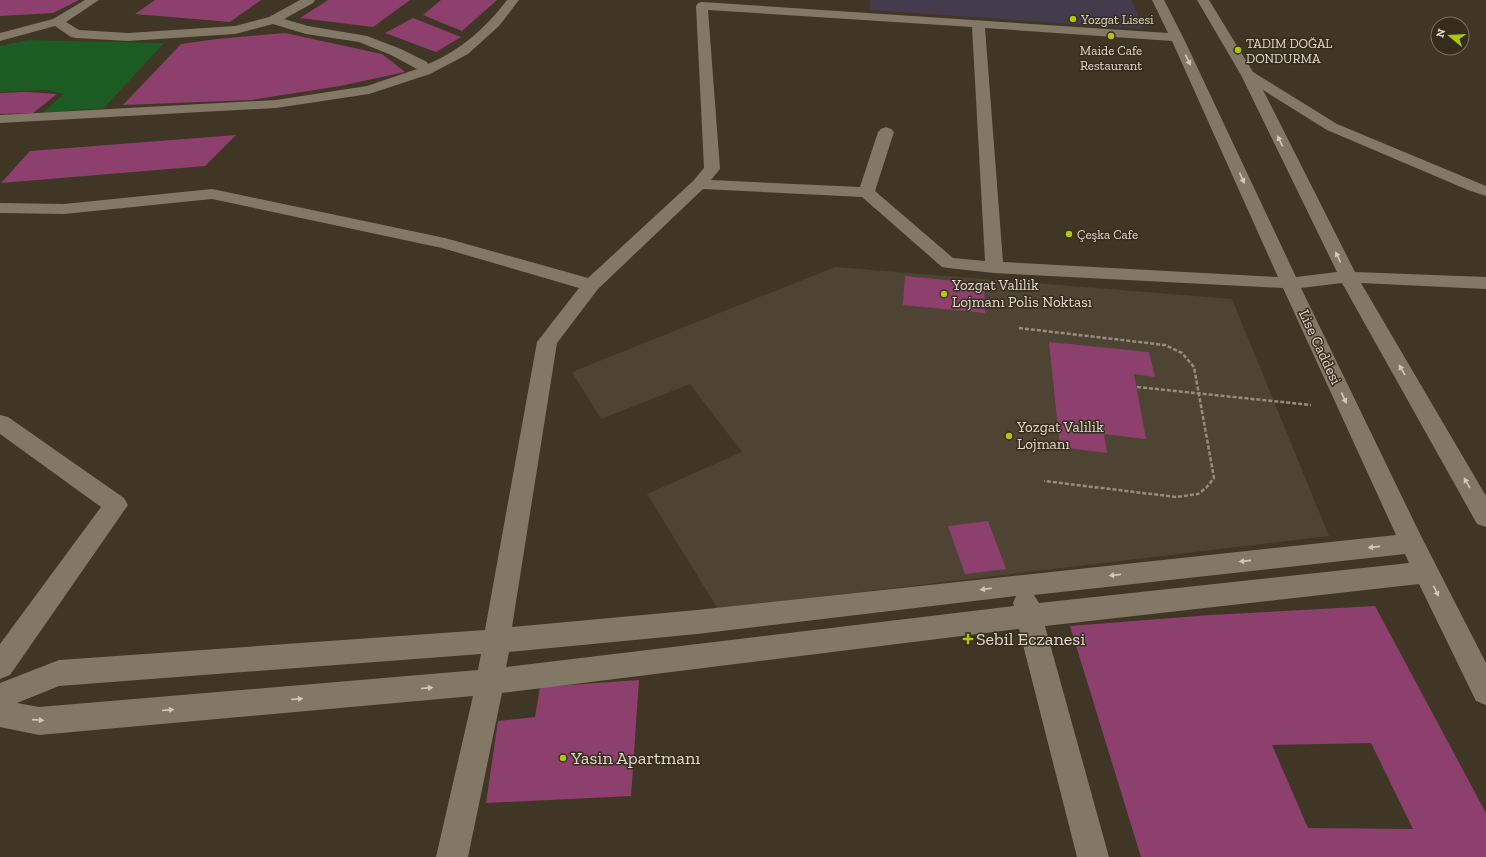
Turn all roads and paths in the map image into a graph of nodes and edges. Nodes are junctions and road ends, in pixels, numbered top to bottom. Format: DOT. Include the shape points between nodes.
graph roads {
  1 [pos="93,0"];
  2 [pos="309,0"];
  3 [pos="513,0"];
  4 [pos="1158,0"];
  5 [pos="1203,0"];
  6 [pos="702,3"];
  7 [pos="273,20"];
  8 [pos="57,22"];
  9 [pos="978,24"];
  10 [pos="0,28"];
  11 [pos="0,37"];
  12 [pos="1177,37"];
  13 [pos="425,71"];
  14 [pos="1248,75"];
  15 [pos="0,119"];
  16 [pos="886,132"];
  17 [pos="699,184"];
  18 [pos="1486,191"];
  19 [pos="866,192"];
  20 [pos="0,208"];
  21 [pos="994,267"];
  22 [pos="1348,278"];
  23 [pos="1486,283"];
  24 [pos="1290,284"];
  25 [pos="592,285"];
  26 [pos="1019,328"];
  27 [pos="1137,387"];
  28 [pos="1199,394"];
  29 [pos="1349,409"];
  30 [pos="0,423"];
  31 [pos="1044,481"];
  32 [pos="1486,517"];
  33 [pos="1413,543"];
  34 [pos="1427,572"];
  35 [pos="1021,585"];
  36 [pos="1030,616"];
  37 [pos="497,640"];
  38 [pos="0,666"];
  39 [pos="490,682"];
  40 [pos="1486,692"];
  41 [pos="0,696"];
  42 [pos="0,713"];
  43 [pos="452,857"];
  44 [pos="1093,857"];
  1 -- 8 [label="street"];
  2 -- 7 [label="street"];
  3 -- 13 [label="street" via="500,19 476,42 450,60"];
  4 -- 12 [label="street, Lise Caddesi"];
  5 -- 14 [label="street"];
  6 -- 9 [label="street"];
  6 -- 17 [label="street" via="712,169"];
  7 -- 8 [label="street" via="235,30 128,37 76,34"];
  7 -- 13 [label="street" via="306,30 362,39 422,65"];
  8 -- 10 [label="street"];
  8 -- 11 [label="street"];
  9 -- 12 [label="street"];
  9 -- 21 [label="street"];
  12 -- 24 [label="street, Lise Caddesi, one-way"];
  13 -- 15 [label="street" via="369,90 276,104"];
  14 -- 18 [label="street" via="1332,127"];
  22 -- 14 [label="street, one-way"];
  16 -- 19 [label="street"];
  17 -- 19 [label="street"];
  17 -- 25 [label="street"];
  19 -- 21 [label="street" via="948,263"];
  20 -- 25 [label="street" via="64,209 212,194 445,243"];
  21 -- 24 [label="street"];
  22 -- 23 [label="street"];
  22 -- 24 [label="street"];
  32 -- 22 [label="street, one-way"];
  24 -- 29 [label="street, Lise Caddesi, one-way"];
  25 -- 37 [label="street" via="547,342"];
  26 -- 28 [label="path" via="1175,348 1191,360"];
  27 -- 28 [label="path"];
  28 -- 29 [label="path"];
  28 -- 31 [label="path" via="1214,478 1208,488 1189,497 1176,497"];
  29 -- 33 [label="street, Lise Caddesi"];
  30 -- 38 [label="street" via="116,505"];
  33 -- 34 [label="street, Lise Caddesi"];
  33 -- 35 [label="street, one-way"];
  34 -- 36 [label="street"];
  34 -- 40 [label="street, Lise Caddesi, one-way"];
  35 -- 36 [label="street"];
  35 -- 37 [label="street, one-way" via="698,622"];
  36 -- 39 [label="street"];
  36 -- 44 [label="street"];
  37 -- 39 [label="street"];
  37 -- 41 [label="street" via="59,673"];
  42 -- 39 [label="street, one-way" via="39,721"];
  39 -- 43 [label="street"];
}
